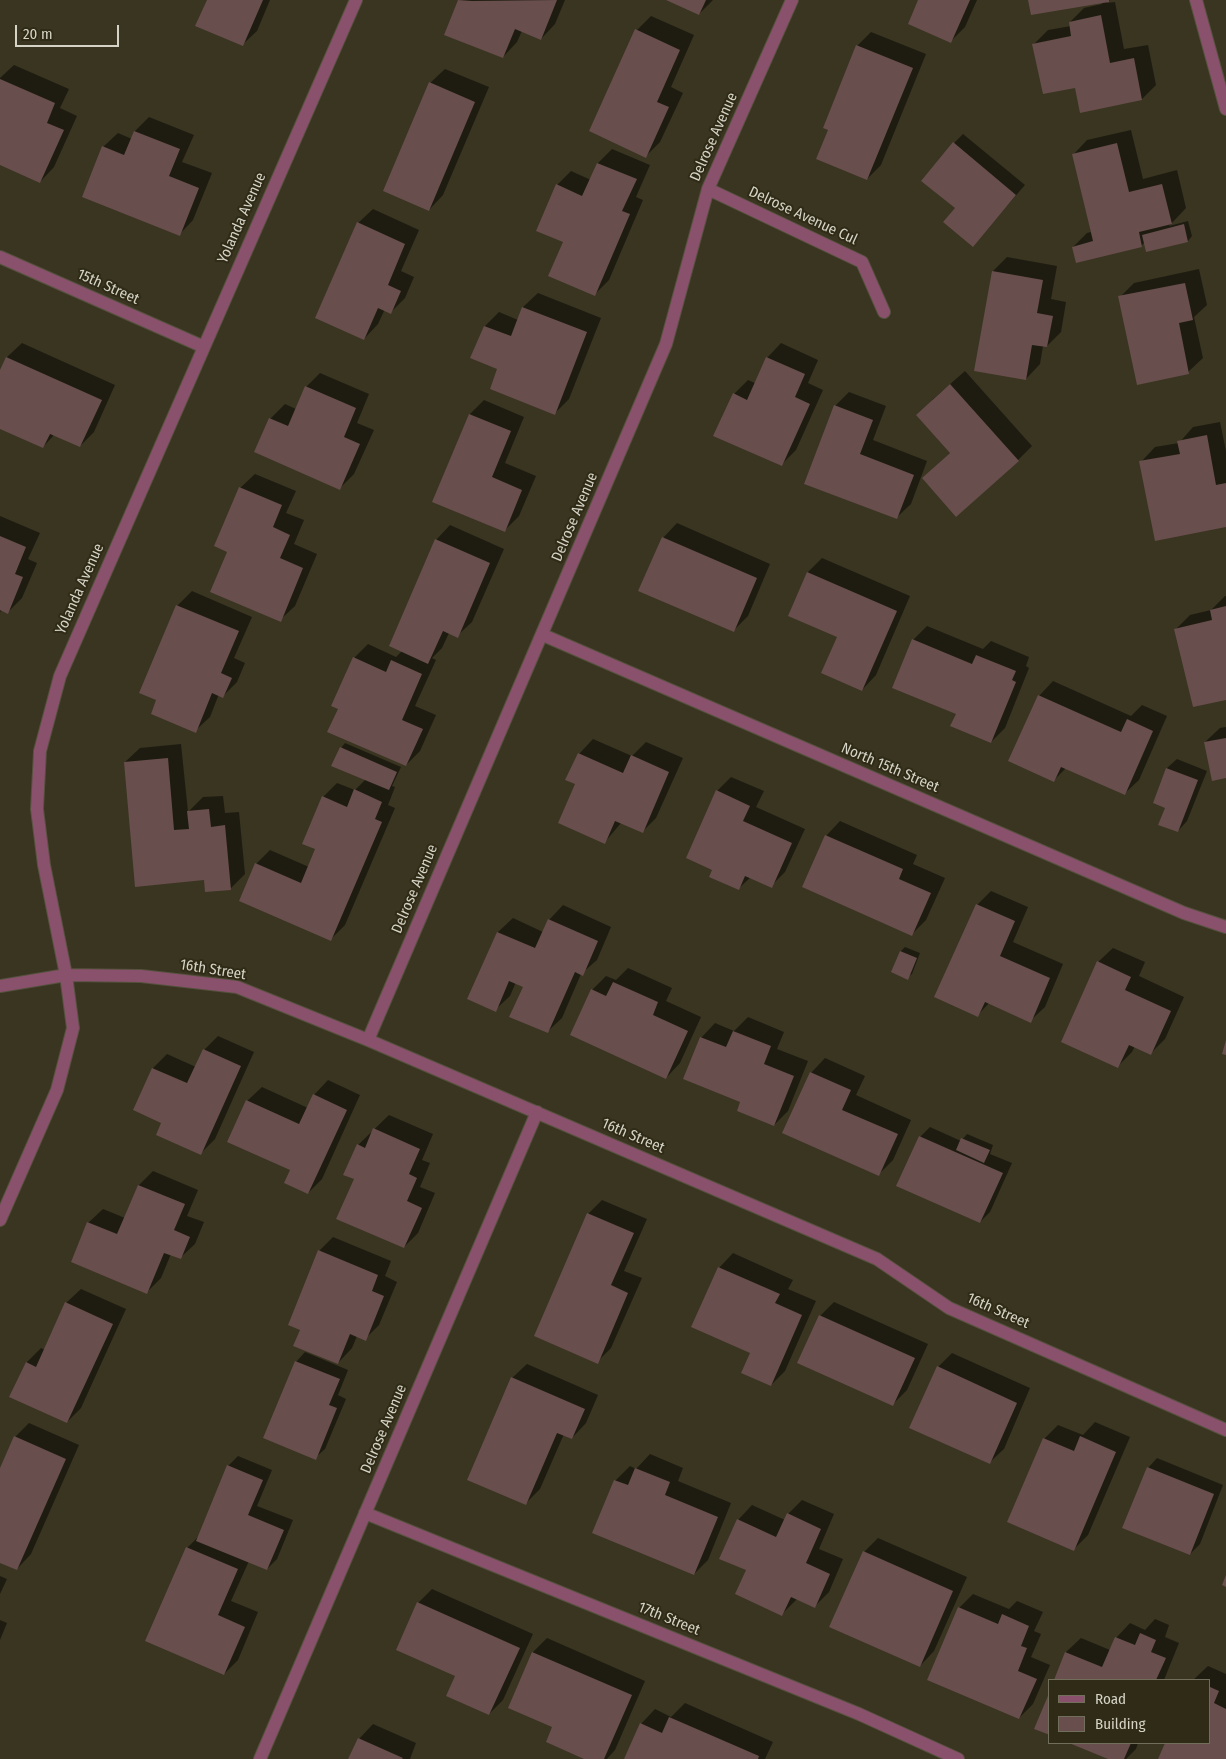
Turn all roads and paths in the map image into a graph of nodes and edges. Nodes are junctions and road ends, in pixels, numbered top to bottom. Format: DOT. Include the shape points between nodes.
graph roads {
  1 [pos="356,0"];
  2 [pos="792,0"];
  3 [pos="1196,0"];
  4 [pos="1226,109"];
  5 [pos="708,189"];
  6 [pos="0,257"];
  7 [pos="884,312"];
  8 [pos="204,346"];
  9 [pos="543,635"];
  10 [pos="1226,927"];
  11 [pos="66,975"];
  12 [pos="0,986"];
  13 [pos="368,1040"];
  14 [pos="537,1112"];
  15 [pos="0,1220"];
  16 [pos="1226,1430"];
  17 [pos="366,1513"];
  18 [pos="260,1759"];
  19 [pos="958,1759"];
  1 -- 8 [label="street, Yolanda Avenue"];
  2 -- 5 [label="street, Delrose Avenue"];
  3 -- 4 [label="street"];
  5 -- 7 [label="street, Delrose Avenue Cul" via="862,262"];
  5 -- 9 [label="street, Delrose Avenue" via="666,344"];
  6 -- 8 [label="street, 15th Street"];
  8 -- 11 [label="street, Yolanda Avenue" via="60,676 40,751 37,809 44,865"];
  9 -- 10 [label="street, North 15th Street" via="1184,914"];
  9 -- 13 [label="street, Delrose Avenue"];
  11 -- 12 [label="street, 16th Street"];
  11 -- 13 [label="street, 16th Street" via="141,976 237,987"];
  11 -- 15 [label="street, Yolanda Avenue" via="73,1028 57,1090"];
  13 -- 14 [label="street, 16th Street"];
  14 -- 16 [label="street, 16th Street" via="877,1259 949,1308"];
  14 -- 17 [label="street, Delrose Avenue"];
  17 -- 18 [label="street, Delrose Avenue"];
  17 -- 19 [label="street, 17th Street" via="859,1714"];
}
